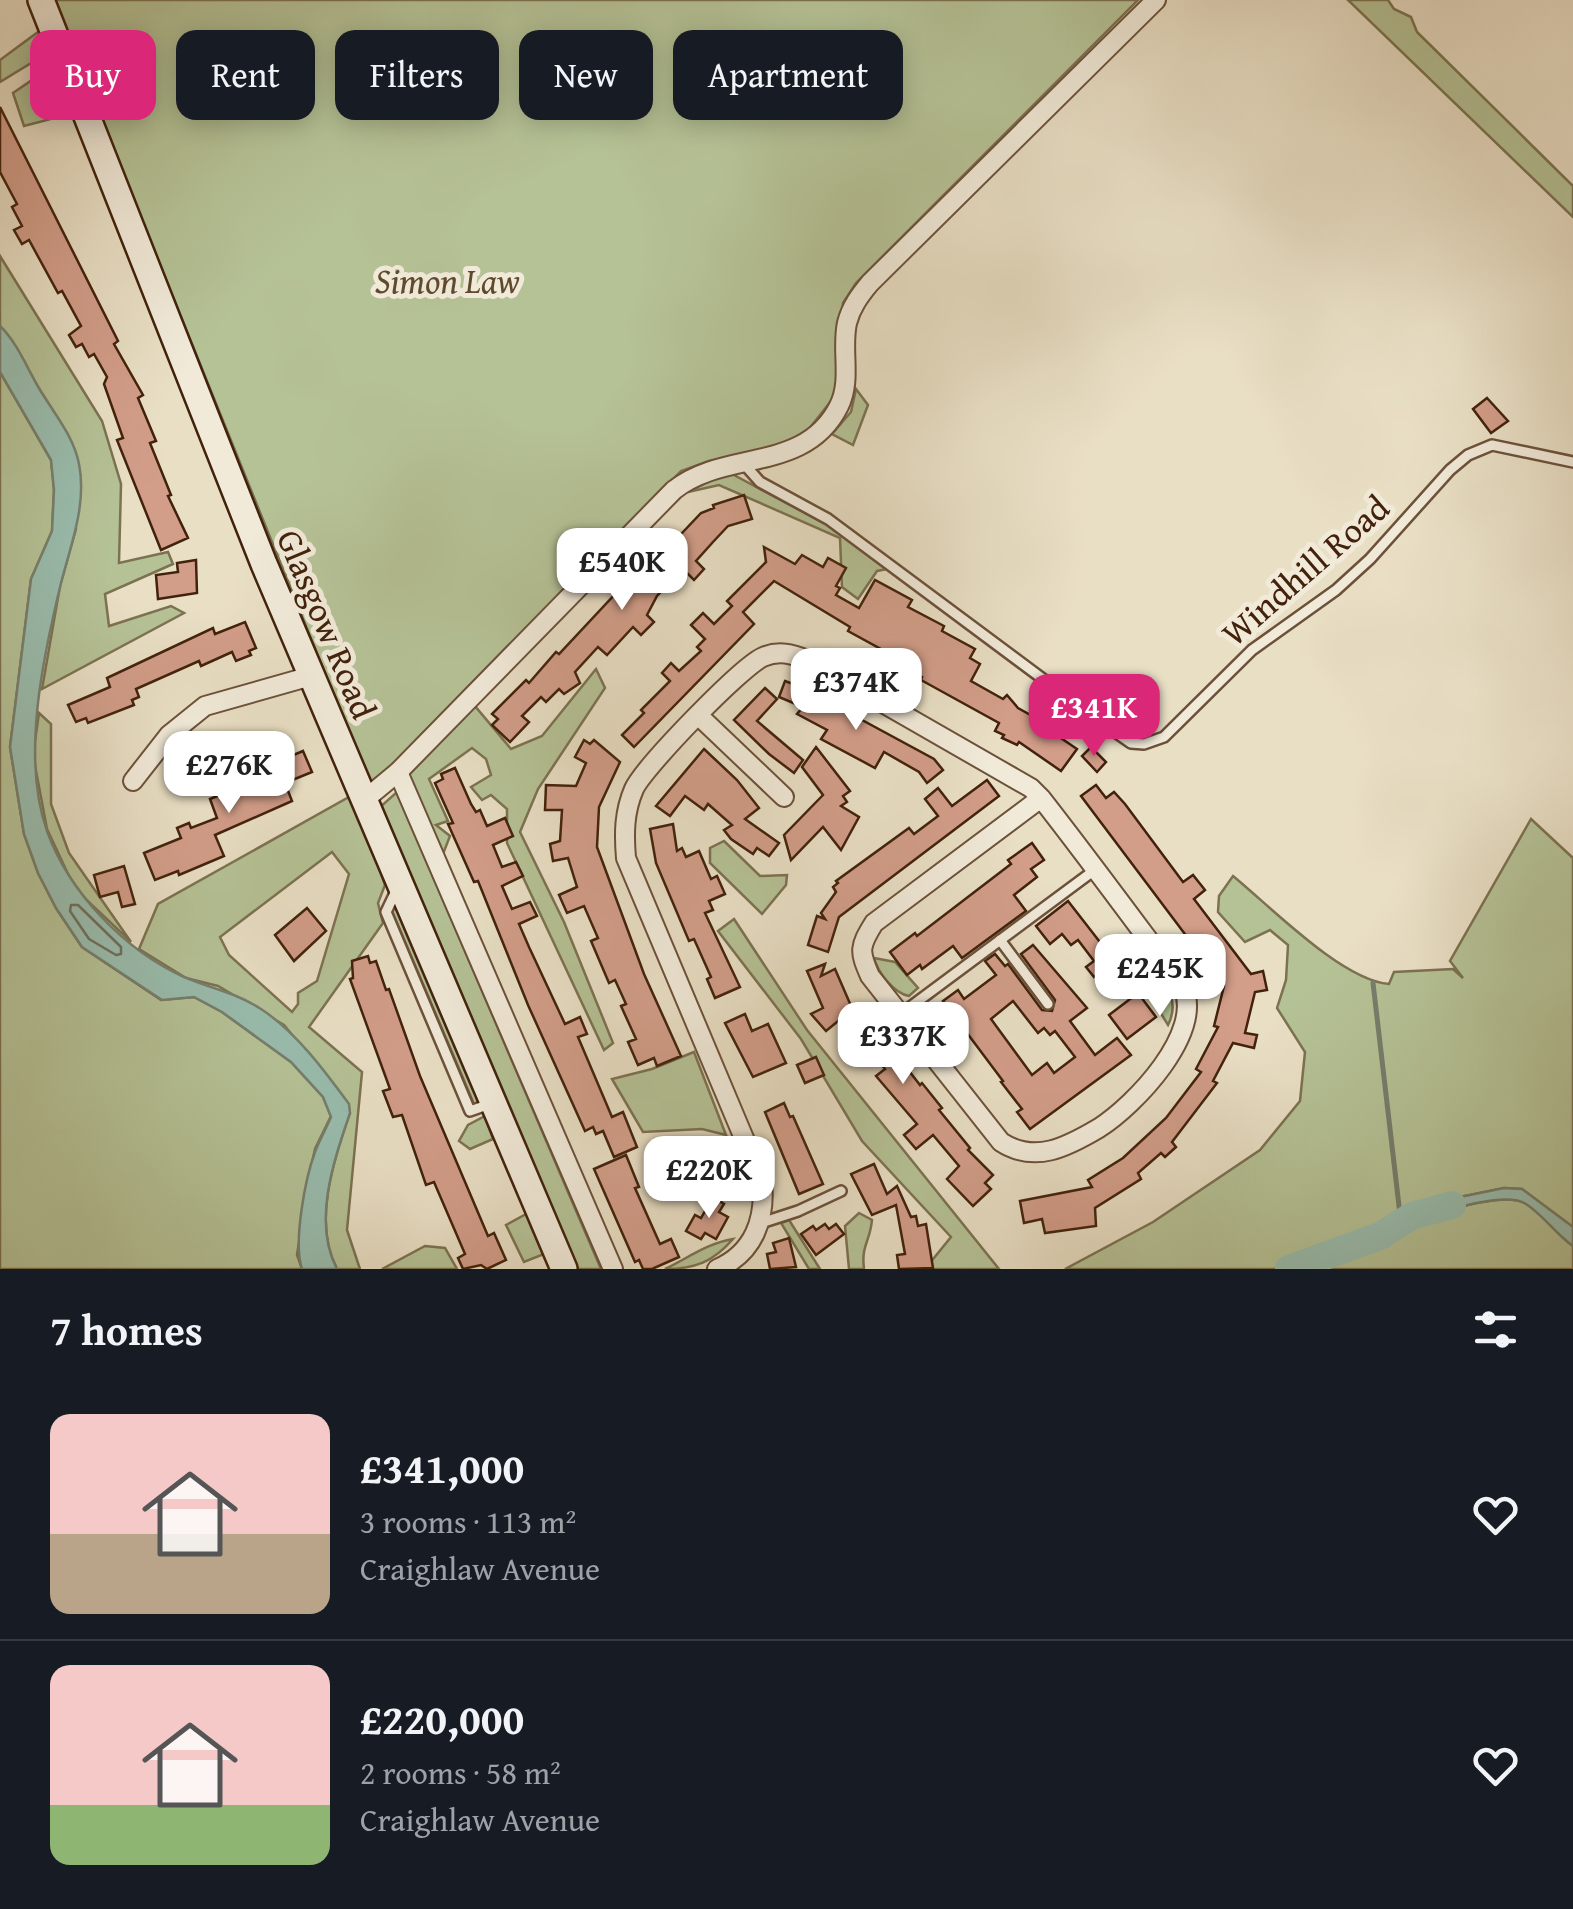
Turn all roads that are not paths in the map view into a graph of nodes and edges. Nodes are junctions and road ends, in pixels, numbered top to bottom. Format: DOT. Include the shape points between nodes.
graph roads {
  1 [pos="41,0"];
  2 [pos="1156,0"];
  3 [pos="1573,462"];
  4 [pos="744,464"];
  5 [pos="311,676"];
  6 [pos="699,716"];
  7 [pos="398,772"];
  8 [pos="133,780"];
  9 [pos="784,798"];
  10 [pos="1041,798"];
  11 [pos="363,801"];
  12 [pos="1096,869"];
  13 [pos="1000,940"];
  14 [pos="1048,1004"];
  15 [pos="902,1013"];
  16 [pos="841,1191"];
  17 [pos="761,1223"];
  18 [pos="726,1267"];
  19 [pos="564,1269"];
  20 [pos="612,1269"];
  1 -- 5 [label="main road, Glasgow Road"];
  2 -- 4 [label="street" via="854,303 846,326 845,390 829,422 808,443"];
  3 -- 4 [label="lane, Windhill Road" via="1492,446 1468,455 1359,570 1252,650 1164,737 1144,744 1131,743 828,519 760,482"];
  4 -- 7 [label="street" via="690,477 674,490"];
  5 -- 8 [label="street" via="205,706 169,735"];
  5 -- 11 [label="main road, Glasgow Road"];
  6 -- 9 [label="street"];
  6 -- 10 [label="street" via="753,662 793,654 1014,776"];
  6 -- 17 [label="street" via="635,786 625,818 626,858 762,1181"];
  7 -- 11 [label="street"];
  7 -- 20 [label="street"];
  10 -- 12 [label="street"];
  10 -- 15 [label="street" via="874,924 863,940 860,954 870,976"];
  11 -- 19 [label="main road, Glasgow Road"];
  12 -- 13 [label="lane"];
  12 -- 15 [label="street" via="1184,987 1188,1012 1168,1060 1107,1123 1037,1155 1016,1152 1001,1142"];
  13 -- 14 [label="lane"];
  13 -- 15 [label="lane"];
  16 -- 17 [label="lane"];
  17 -- 18 [label="street"];
}
